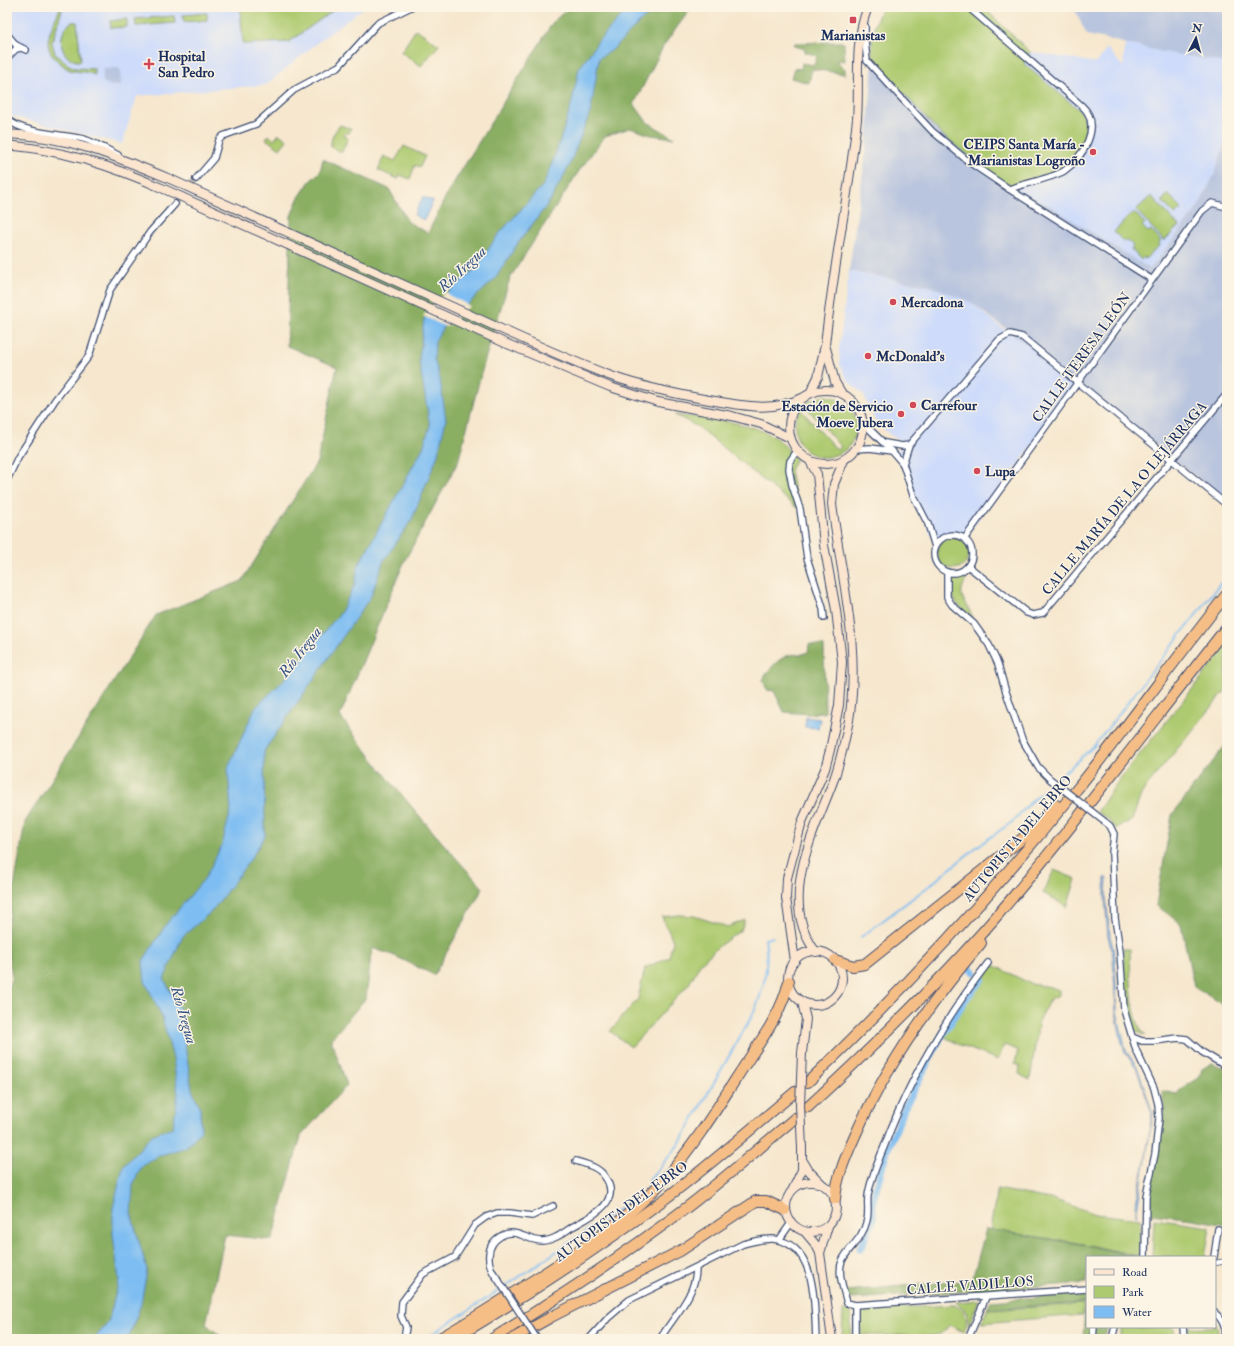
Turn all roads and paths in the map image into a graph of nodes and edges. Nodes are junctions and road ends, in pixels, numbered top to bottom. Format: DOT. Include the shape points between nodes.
graph roads {
  1 [pos="410,7"];
  2 [pos="968,7"];
  3 [pos="867,10"];
  4 [pos="7,34"];
  5 [pos="13,41"];
  6 [pos="12,54"];
  7 [pos="7,58"];
  8 [pos="7,119"];
  9 [pos="7,134"];
  10 [pos="7,145"];
  11 [pos="123,158"];
  12 [pos="197,178"];
  13 [pos="1009,189"];
  14 [pos="175,204"];
  15 [pos="1226,206"];
  16 [pos="1152,280"];
  17 [pos="825,345"];
  18 [pos="1078,382"];
  19 [pos="841,392"];
  20 [pos="810,393"];
  21 [pos="1227,394"];
  22 [pos="802,398"];
  23 [pos="864,423"];
  24 [pos="790,438"];
  25 [pos="885,444"];
  26 [pos="909,445"];
  27 [pos="856,449"];
  28 [pos="797,451"];
  29 [pos="892,451"];
  30 [pos="844,460"];
  31 [pos="810,461"];
  32 [pos="1171,461"];
  33 [pos="903,464"];
  34 [pos="7,480"];
  35 [pos="1227,505"];
  36 [pos="932,534"];
  37 [pos="945,536"];
  38 [pos="965,538"];
  39 [pos="935,547"];
  40 [pos="968,566"];
  41 [pos="947,573"];
  42 [pos="1227,594"];
  43 [pos="824,618"];
  44 [pos="1227,627"];
  45 [pos="1176,660"];
  46 [pos="1137,742"];
  47 [pos="816,952"];
  48 [pos="835,960"];
  49 [pos="795,961"];
  50 [pos="988,963"];
  51 [pos="788,981"];
  52 [pos="802,1002"];
  53 [pos="815,1005"];
  54 [pos="806,1019"];
  55 [pos="1132,1037"];
  56 [pos="1227,1067"];
  57 [pos="808,1082"];
  58 [pos="795,1092"];
  59 [pos="808,1107"];
  60 [pos="795,1118"];
  61 [pos="576,1161"];
  62 [pos="803,1161"];
  63 [pos="824,1186"];
  64 [pos="792,1190"];
  65 [pos="835,1199"];
  66 [pos="553,1206"];
  67 [pos="786,1210"];
  68 [pos="791,1223"];
  69 [pos="828,1226"];
  70 [pos="1218,1229"];
  71 [pos="805,1232"];
  72 [pos="779,1240"];
  73 [pos="820,1253"];
  74 [pos="1145,1256"];
  75 [pos="1214,1256"];
  76 [pos="1227,1261"];
  77 [pos="1216,1262"];
  78 [pos="696,1269"];
  79 [pos="1086,1289"];
  80 [pos="986,1297"];
  81 [pos="855,1305"];
  82 [pos="1216,1314"];
  83 [pos="1094,1328"];
  84 [pos="1115,1328"];
  85 [pos="1182,1328"];
  86 [pos="404,1339"];
  87 [pos="438,1339"];
  88 [pos="453,1339"];
  89 [pos="492,1339"];
  90 [pos="512,1339"];
  91 [pos="537,1339"];
  92 [pos="589,1339"];
  93 [pos="660,1339"];
  94 [pos="816,1339"];
  95 [pos="832,1339"];
  96 [pos="855,1339"];
  97 [pos="968,1339"];
  98 [pos="1093,1339"];
  99 [pos="1112,1339"];
  100 [pos="1184,1339"];
  101 [pos="1223,1339"];
  1 -- 12 [label="street" via="378,23 339,66 294,90 256,124 223,136 219,140 214,158"];
  2 -- 13 [label="street" via="1085,110 1092,132 1082,152 1064,172"];
  3 -- 13 [label="street" via="864,41 867,61 932,131 969,162"];
  3 -- 17 [label="main road" via="857,53 856,119"];
  4 -- 5 [label="street"];
  5 -- 6 [label="street"];
  5 -- 6 [label="street" via="23,49"];
  6 -- 7 [label="street"];
  8 -- 11 [label="street" via="18,126 100,144"];
  9 -- 11 [label="main road" via="72,142"];
  10 -- 24 [label="main road, bridge" via="74,155 110,166 610,388 658,402 754,422"];
  11 -- 22 [label="main road, bridge" via="590,368 658,390 748,406 787,405"];
  13 -- 16 [label="street"];
  14 -- 34 [label="street" via="150,232 110,290 89,356 55,400 18,457"];
  15 -- 16 [label="street, CALLE TERESA LEÓN" via="1212,203 1202,211"];
  16 -- 18 [label="street, CALLE TERESA LEÓN"];
  17 -- 19 [label="main road" via="835,382"];
  17 -- 20 [label="main road" via="818,377"];
  18 -- 26 [label="street" via="1022,337 1010,334 999,340"];
  18 -- 32 [label="street"];
  18 -- 38 [label="street, CALLE TERESA LEÓN"];
  19 -- 20 [label="main road" via="828,390"];
  19 -- 23 [label="main road" via="855,403"];
  20 -- 22 [label="main road"];
  21 -- 32 [label="street, CALLE MARÍA DE LA O LEJÁRRAGA"];
  22 -- 24 [label="main road" via="789,420"];
  23 -- 25 [label="street"];
  23 -- 27 [label="main road" via="862,437"];
  24 -- 28 [label="main road"];
  25 -- 26 [label="street"];
  25 -- 29 [label="street"];
  26 -- 33 [label="street"];
  27 -- 29 [label="street"];
  27 -- 30 [label="main road"];
  28 -- 31 [label="main road"];
  28 -- 43 [label="street" via="790,461 789,468 800,509 807,558"];
  29 -- 33 [label="street"];
  30 -- 31 [label="main road" via="830,464"];
  30 -- 47 [label="main road" via="834,484 832,504 850,621 854,670 844,747 808,846 800,878 802,926"];
  31 -- 49 [label="main road" via="817,474 824,545 842,662 839,705 830,750 825,769 802,822 787,878 786,898"];
  32 -- 35 [label="street"];
  32 -- 40 [label="street, CALLE MARÍA DE LA O LEJÁRRAGA" via="1048,609 1038,615 1027,613"];
  33 -- 36 [label="street" via="913,495"];
  36 -- 37 [label="street"];
  36 -- 39 [label="street"];
  37 -- 38 [label="street" via="954,534"];
  37 -- 39 [label="street"];
  38 -- 40 [label="street" via="973,554"];
  39 -- 41 [label="street" via="936,564"];
  40 -- 41 [label="street" via="961,572"];
  41 -- 55 [label="street, bridge" via="947,597 952,605 974,624 989,645 998,664 1022,739 1038,767 1110,826 1114,834 1112,852 1115,918 1124,1010"];
  42 -- 45 [label="highway, AUTOPISTA DEL EBRO"];
  44 -- 46 [label="highway"];
  45 -- 48 [label="highway" via="1066,793 1027,835 865,964 853,966"];
  45 -- 57 [label="highway, AUTOPISTA DEL EBRO" via="1073,794 968,918 888,1004"];
  46 -- 59 [label="highway" via="1072,825 971,945 875,1045"];
  46 -- 65 [label="highway" via="1051,857 944,988 907,1040 857,1131 836,1182"];
  47 -- 48 [label="main road" via="826,954"];
  47 -- 49 [label="main road" via="806,953"];
  48 -- 53 [label="main road" via="842,974 839,990 828,1002"];
  49 -- 51 [label="main road" via="789,971"];
  50 -- 81 [label="street" via="928,1050 892,1126 868,1196 864,1230 857,1244 842,1262 841,1274 847,1303"];
  51 -- 52 [label="main road" via="791,991"];
  51 -- 87 [label="highway" via="783,1003 762,1038 693,1143 668,1176 612,1227"];
  52 -- 53 [label="main road"];
  52 -- 54 [label="main road"];
  53 -- 54 [label="main road"];
  54 -- 62 [label="main road, bridge" via="800,1105"];
  55 -- 56 [label="street" via="1142,1041 1187,1039 1202,1052"];
  55 -- 74 [label="street" via="1154,1088 1159,1118 1156,1154 1146,1196"];
  58 -- 88 [label="highway, AUTOPISTA DEL EBRO" via="708,1165 625,1228 539,1287"];
  60 -- 89 [label="highway" via="691,1205 556,1300"];
  61 -- 91 [label="street, bridge" via="603,1173 607,1180 610,1192 607,1203 600,1212 547,1240 535,1240 517,1233 502,1235 496,1239 489,1251 490,1262 497,1278"];
  62 -- 63 [label="main road"];
  62 -- 64 [label="main road" via="802,1170"];
  63 -- 64 [label="main road" via="810,1182"];
  63 -- 65 [label="main road"];
  64 -- 67 [label="main road" via="788,1196"];
  65 -- 69 [label="main road" via="834,1216"];
  66 -- 86 [label="street" via="532,1216 497,1213 475,1225 455,1257 423,1274 402,1302 402,1316 406,1328"];
  67 -- 68 [label="main road"];
  67 -- 90 [label="highway" via="766,1201 756,1202 680,1251"];
  68 -- 71 [label="main road"];
  68 -- 72 [label="street"];
  69 -- 71 [label="main road" via="817,1232"];
  69 -- 73 [label="main road"];
  70 -- 75 [label="street"];
  71 -- 73 [label="main road"];
  72 -- 78 [label="street" via="762,1239 743,1244"];
  72 -- 94 [label="street" via="795,1248 809,1270"];
  73 -- 95 [label="main road"];
  76 -- 77 [label="street"];
  78 -- 92 [label="street" via="629,1300"];
  78 -- 93 [label="street" via="696,1280 692,1289"];
  79 -- 80 [label="street, CALLE VADILLOS"];
  80 -- 81 [label="street, CALLE VADILLOS"];
  80 -- 97 [label="street"];
  81 -- 96 [label="street"];
  82 -- 101 [label="street" via="1225,1328"];
  83 -- 98 [label="street"];
  84 -- 99 [label="street"];
  85 -- 100 [label="street"];
}
